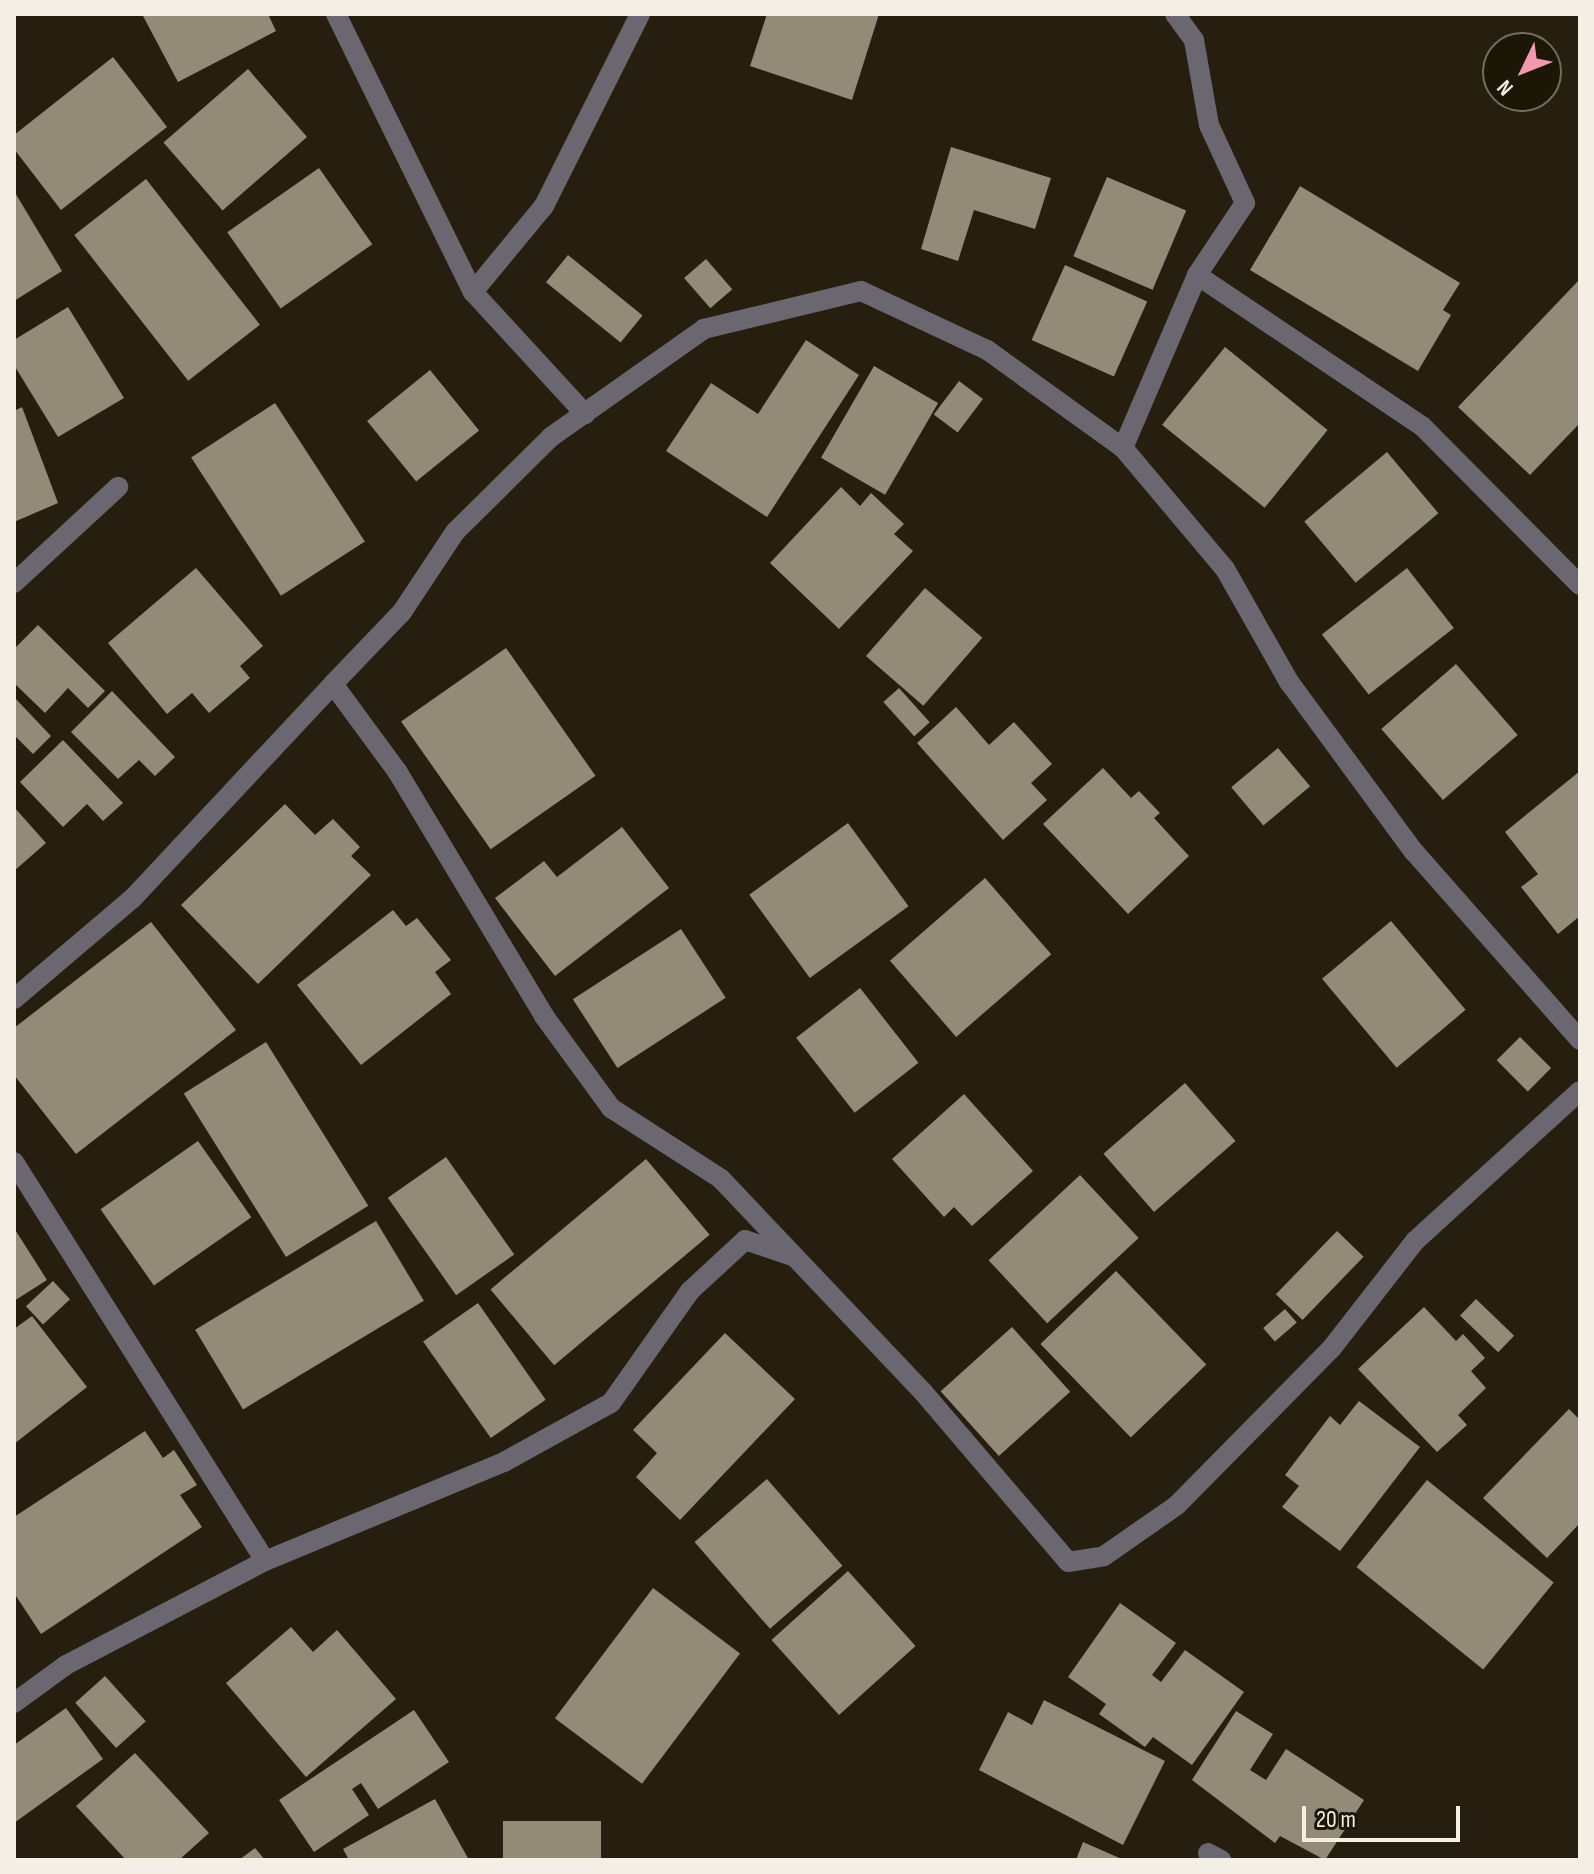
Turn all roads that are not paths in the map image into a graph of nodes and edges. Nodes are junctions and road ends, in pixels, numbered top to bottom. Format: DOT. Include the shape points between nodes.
graph roads {
  1 [pos="336,14"];
  2 [pos="640,14"];
  3 [pos="1175,14"];
  4 [pos="1197,275"];
  5 [pos="473,292"];
  6 [pos="585,414"];
  7 [pos="1123,448"];
  8 [pos="118,487"];
  9 [pos="14,583"];
  10 [pos="1580,585"];
  11 [pos="333,684"];
  12 [pos="14,999"];
  13 [pos="1580,1040"];
  14 [pos="1580,1091"];
  15 [pos="14,1162"];
  16 [pos="799,1258"];
  17 [pos="265,1561"];
  18 [pos="14,1703"];
  1 -- 5 [label="street"];
  2 -- 5 [label="street" via="544,206"];
  3 -- 4 [label="street" via="1194,40 1209,125 1245,203"];
  4 -- 7 [label="street"];
  4 -- 10 [label="street" via="1422,426"];
  5 -- 6 [label="street"];
  6 -- 7 [label="street" via="704,329 861,291 987,350"];
  6 -- 11 [label="street" via="551,437 455,532 402,612"];
  7 -- 13 [label="street" via="1225,569 1289,682 1414,852"];
  8 -- 9 [label="street"];
  11 -- 12 [label="street" via="132,899"];
  11 -- 16 [label="street" via="397,771 489,931 611,1108 721,1179"];
  14 -- 16 [label="street" via="1415,1241 1331,1349 1177,1505 1104,1556 1068,1562"];
  15 -- 17 [label="street"];
  16 -- 17 [label="street" via="745,1240 690,1291 611,1403 491,1468"];
  17 -- 18 [label="street" via="66,1665"];
}
